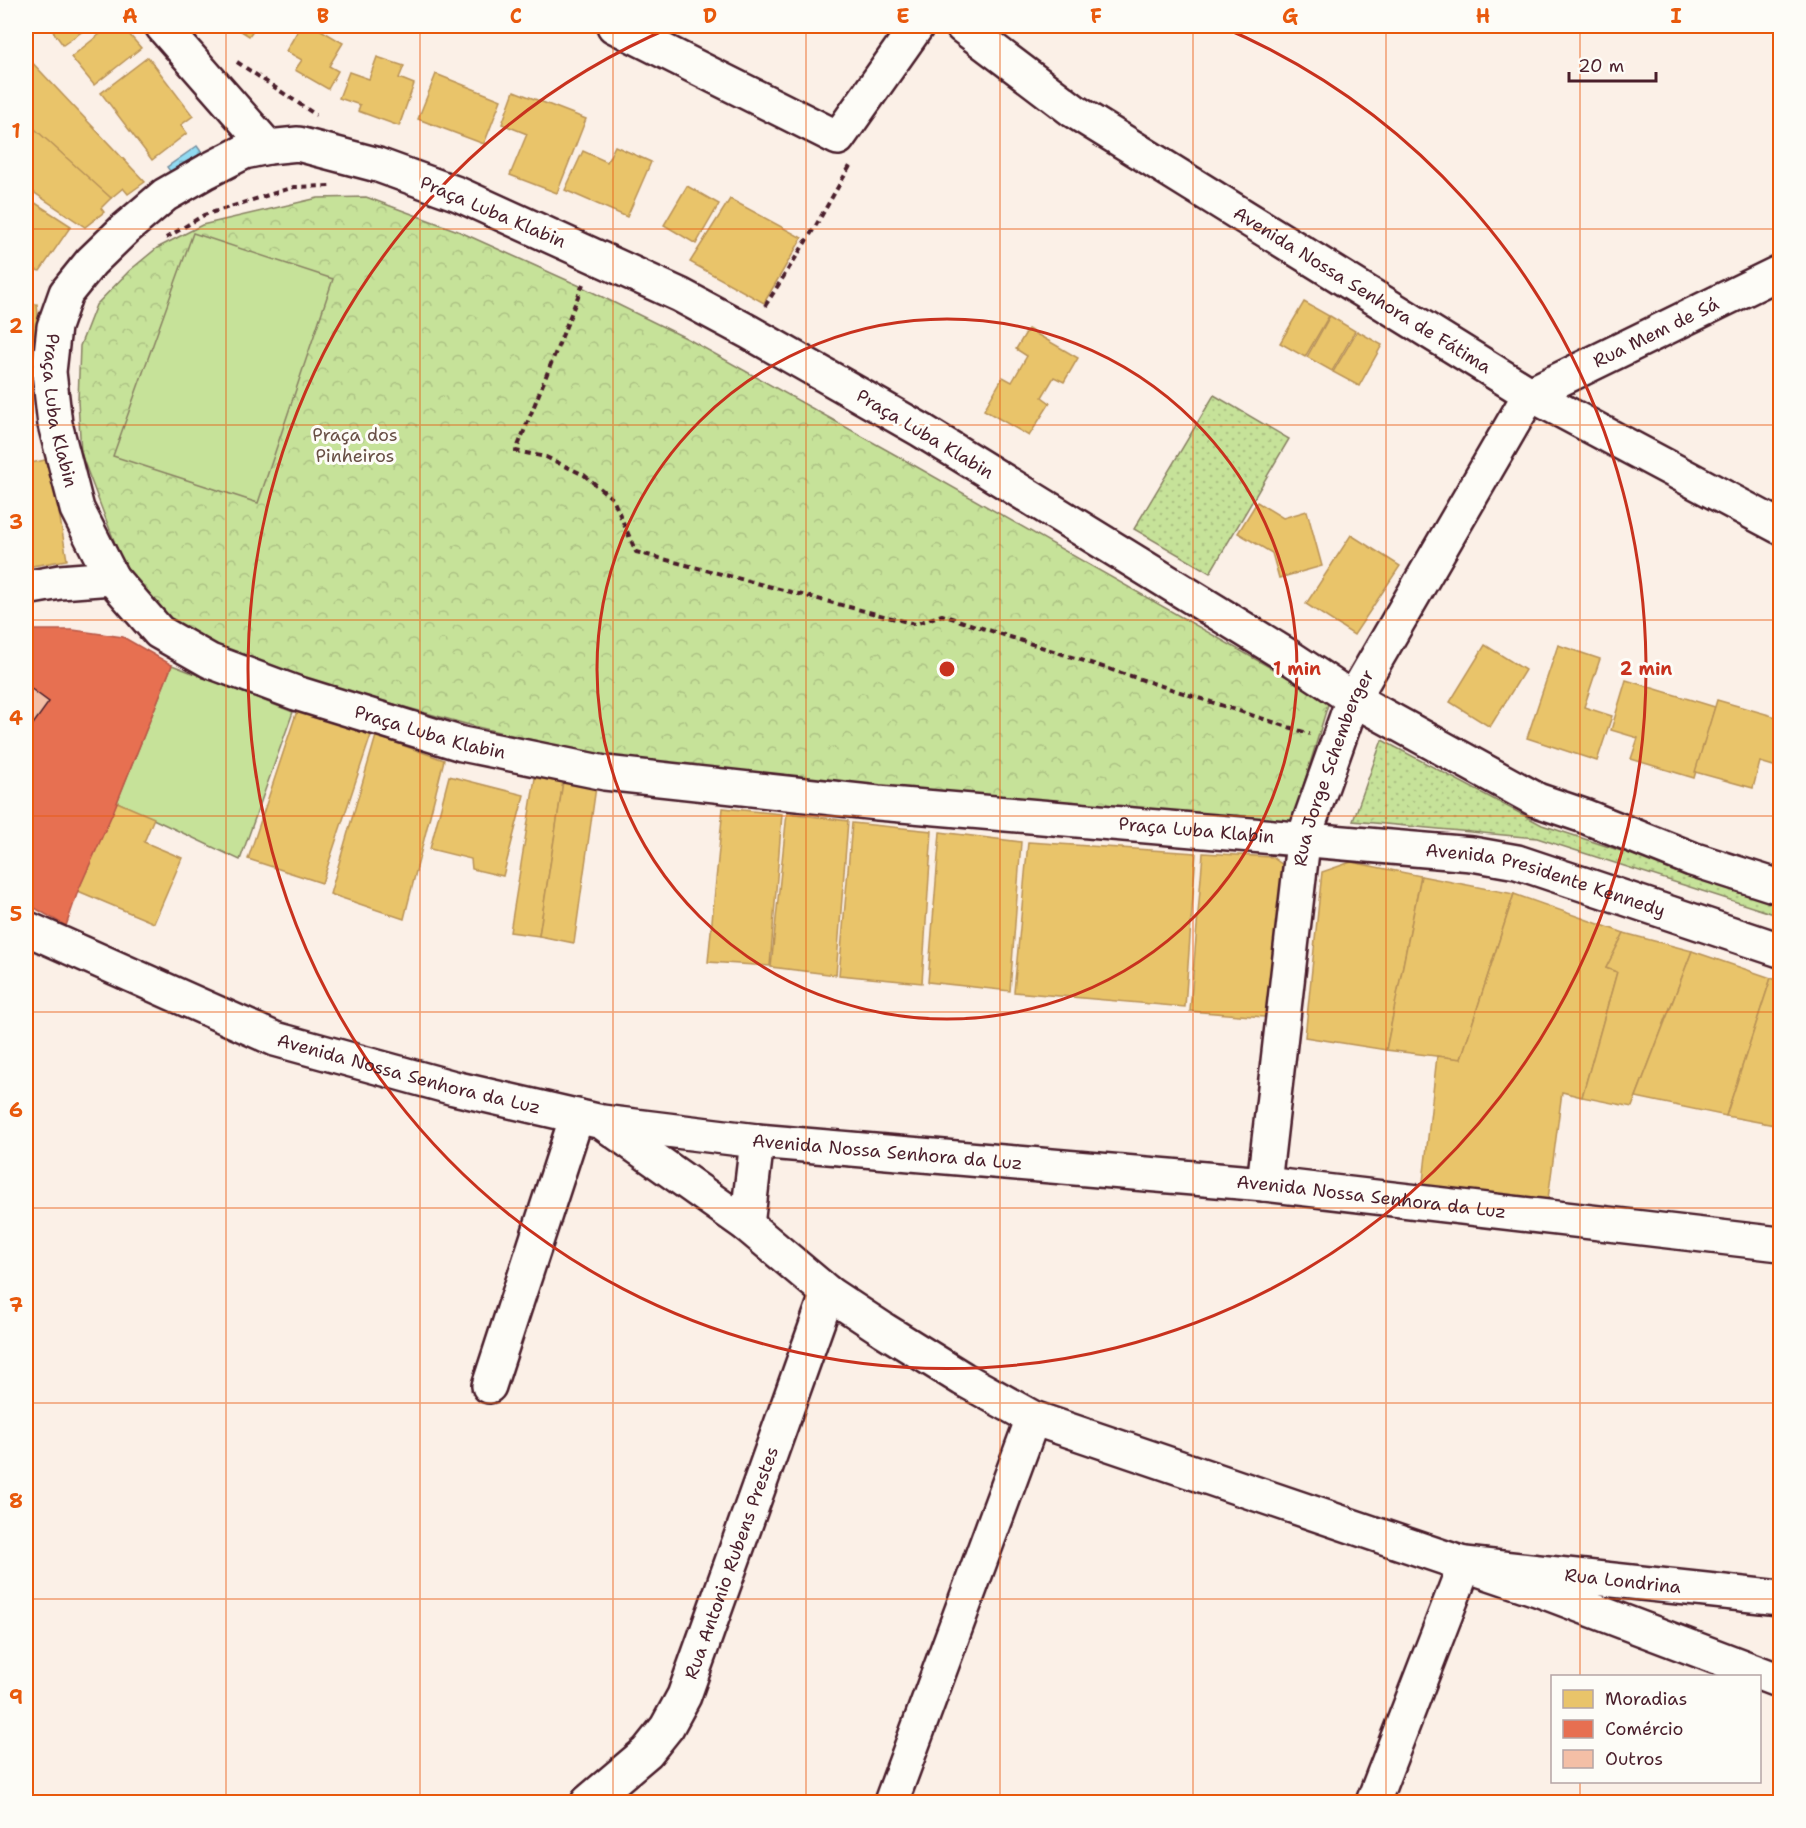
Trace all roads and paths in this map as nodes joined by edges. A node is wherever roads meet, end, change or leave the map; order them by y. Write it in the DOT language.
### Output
graph roads {
  1 [pos="162,26"];
  2 [pos="614,26"];
  3 [pos="917,26"];
  4 [pos="962,26"];
  5 [pos="838,138"];
  6 [pos="268,147"];
  7 [pos="337,186"];
  8 [pos="164,240"];
  9 [pos="594,256"];
  10 [pos="1775,278"];
  11 [pos="749,332"];
  12 [pos="1530,394"];
  13 [pos="1780,527"];
  14 [pos="112,578"];
  15 [pos="26,588"];
  16 [pos="1353,699"];
  17 [pos="1336,743"];
  18 [pos="1304,839"];
  19 [pos="1780,887"];
  20 [pos="26,928"];
  21 [pos="1780,950"];
  22 [pos="589,1119"];
  23 [pos="757,1141"];
  24 [pos="1263,1184"];
  25 [pos="747,1225"];
  26 [pos="1780,1244"];
  27 [pos="828,1293"];
  28 [pos="489,1386"];
  29 [pos="1034,1418"];
  30 [pos="1465,1564"];
  31 [pos="1780,1598"];
  32 [pos="1780,1681"];
  33 [pos="1374,1802"];
  34 [pos="588,1803"];
  35 [pos="891,1803"];
  1 -- 6 [label="street"];
  2 -- 5 [label="street"];
  3 -- 5 [label="street"];
  4 -- 12 [label="street, Avenida Nossa Senhora de Fátima"];
  5 -- 11 [label="path"];
  6 -- 9 [label="street, Praça Luba Klabin"];
  6 -- 14 [label="street, Praça Luba Klabin"];
  7 -- 8 [label="path"];
  9 -- 11 [label="street, Praça Luba Klabin"];
  9 -- 17 [label="path"];
  10 -- 12 [label="street, Rua Mem de Sá"];
  11 -- 16 [label="street, Praça Luba Klabin"];
  12 -- 13 [label="street, Avenida Nossa Senhora de Fátima"];
  12 -- 16 [label="street, Rua Jorge Schemberger"];
  14 -- 15 [label="street"];
  14 -- 18 [label="street, Praça Luba Klabin"];
  16 -- 17 [label="street, Rua Jorge Schemberger"];
  16 -- 19 [label="street"];
  17 -- 18 [label="street, Rua Jorge Schemberger"];
  18 -- 21 [label="street, Avenida Presidente Kennedy"];
  18 -- 24 [label="street, Rua Jorge Schemberger"];
  20 -- 22 [label="street, Avenida Nossa Senhora da Luz"];
  22 -- 23 [label="street, Avenida Nossa Senhora da Luz"];
  22 -- 25 [label="street"];
  22 -- 28 [label="street"];
  23 -- 24 [label="street, Avenida Nossa Senhora da Luz"];
  23 -- 25 [label="street"];
  24 -- 26 [label="street, Avenida Nossa Senhora da Luz"];
  25 -- 27 [label="street"];
  27 -- 29 [label="street"];
  27 -- 34 [label="street, Rua Antonio Rubens Prestes"];
  29 -- 30 [label="street"];
  29 -- 35 [label="street"];
  30 -- 31 [label="street, Rua Londrina"];
  30 -- 32 [label="street"];
  30 -- 33 [label="street"];
}
